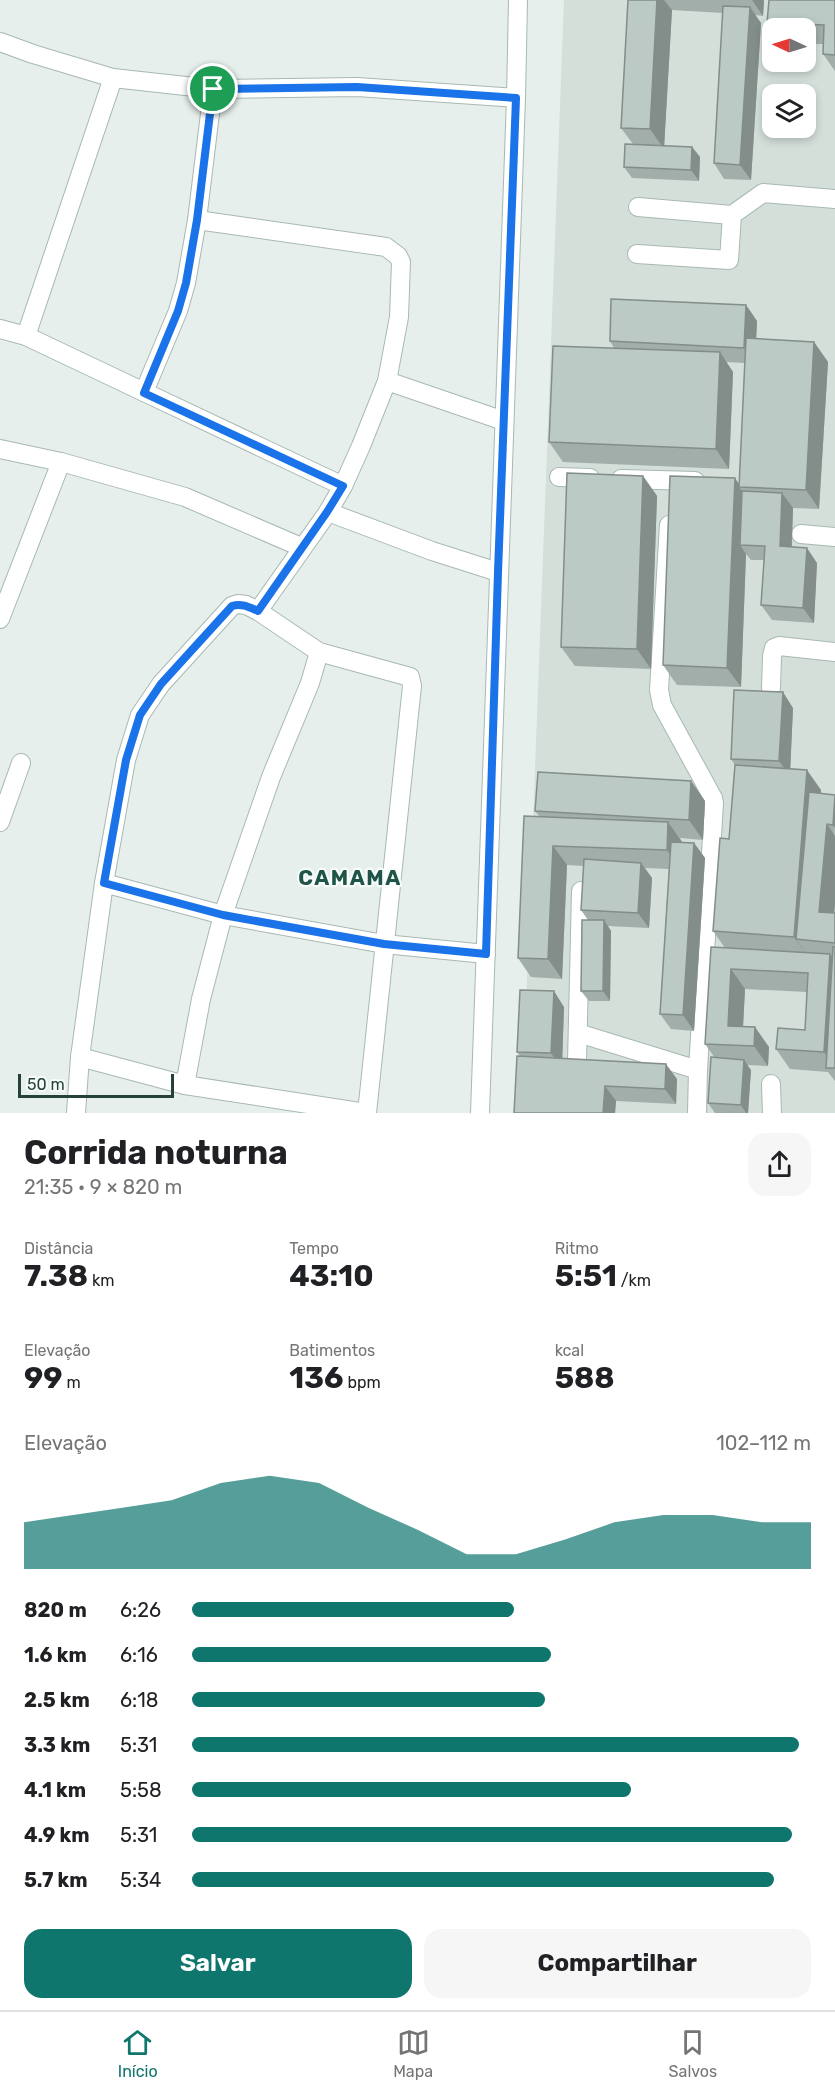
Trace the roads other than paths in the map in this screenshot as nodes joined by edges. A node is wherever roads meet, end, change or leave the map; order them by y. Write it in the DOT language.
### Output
graph roads {
  1 [pos="518,0"];
  2 [pos="0,42"];
  3 [pos="113,78"];
  4 [pos="213,89"];
  5 [pos="516,98"];
  6 [pos="835,199"];
  7 [pos="638,207"];
  8 [pos="732,215"];
  9 [pos="197,220"];
  10 [pos="637,254"];
  11 [pos="0,329"];
  12 [pos="26,336"];
  13 [pos="387,381"];
  14 [pos="144,393"];
  15 [pos="504,421"];
  16 [pos="0,449"];
  17 [pos="61,462"];
  18 [pos="559,477"];
  19 [pos="708,482"];
  20 [pos="343,486"];
  21 [pos="671,492"];
  22 [pos="327,512"];
  23 [pos="801,534"];
  24 [pos="835,537"];
  25 [pos="302,547"];
  26 [pos="498,572"];
  27 [pos="258,611"];
  28 [pos="0,619"];
  29 [pos="319,652"];
  30 [pos="835,652"];
  31 [pos="771,688"];
  32 [pos="21,763"];
  33 [pos="0,822"];
  34 [pos="104,883"];
  35 [pos="580,891"];
  36 [pos="223,915"];
  37 [pos="384,944"];
  38 [pos="486,954"];
  39 [pos="578,1032"];
  40 [pos="80,1057"];
  41 [pos="577,1062"];
  42 [pos="698,1070"];
  43 [pos="771,1084"];
  44 [pos="185,1086"];
  45 [pos="76,1113"];
  46 [pos="367,1113"];
  47 [pos="480,1113"];
  48 [pos="697,1113"];
  49 [pos="772,1113"];
  1 -- 5 [label="street"];
  2 -- 3 [label="street"];
  3 -- 4 [label="street"];
  3 -- 12 [label="street"];
  4 -- 5 [label="street"];
  4 -- 9 [label="street"];
  5 -- 15 [label="street"];
  6 -- 8 [label="street"];
  7 -- 8 [label="street"];
  8 -- 10 [label="street"];
  9 -- 13 [label="street"];
  9 -- 14 [label="street"];
  11 -- 12 [label="street"];
  12 -- 14 [label="street"];
  13 -- 15 [label="street"];
  13 -- 20 [label="street"];
  14 -- 20 [label="street"];
  15 -- 26 [label="street"];
  16 -- 17 [label="street"];
  17 -- 25 [label="street"];
  17 -- 28 [label="street"];
  18 -- 21 [label="street"];
  19 -- 21 [label="street"];
  20 -- 22 [label="street"];
  21 -- 42 [label="street"];
  22 -- 25 [label="street"];
  22 -- 26 [label="street"];
  23 -- 24 [label="street"];
  25 -- 27 [label="street"];
  26 -- 38 [label="street"];
  27 -- 29 [label="street"];
  27 -- 34 [label="street"];
  29 -- 36 [label="street"];
  29 -- 37 [label="street"];
  30 -- 31 [label="street"];
  32 -- 33 [label="street"];
  34 -- 36 [label="street"];
  34 -- 40 [label="street"];
  35 -- 39 [label="street"];
  36 -- 37 [label="street"];
  36 -- 44 [label="street"];
  37 -- 38 [label="street"];
  37 -- 46 [label="street"];
  38 -- 47 [label="street"];
  39 -- 41 [label="street"];
  39 -- 42 [label="street"];
  40 -- 44 [label="street"];
  40 -- 45 [label="street"];
  42 -- 48 [label="street"];
  43 -- 49 [label="street"];
  44 -- 46 [label="street"];
}
